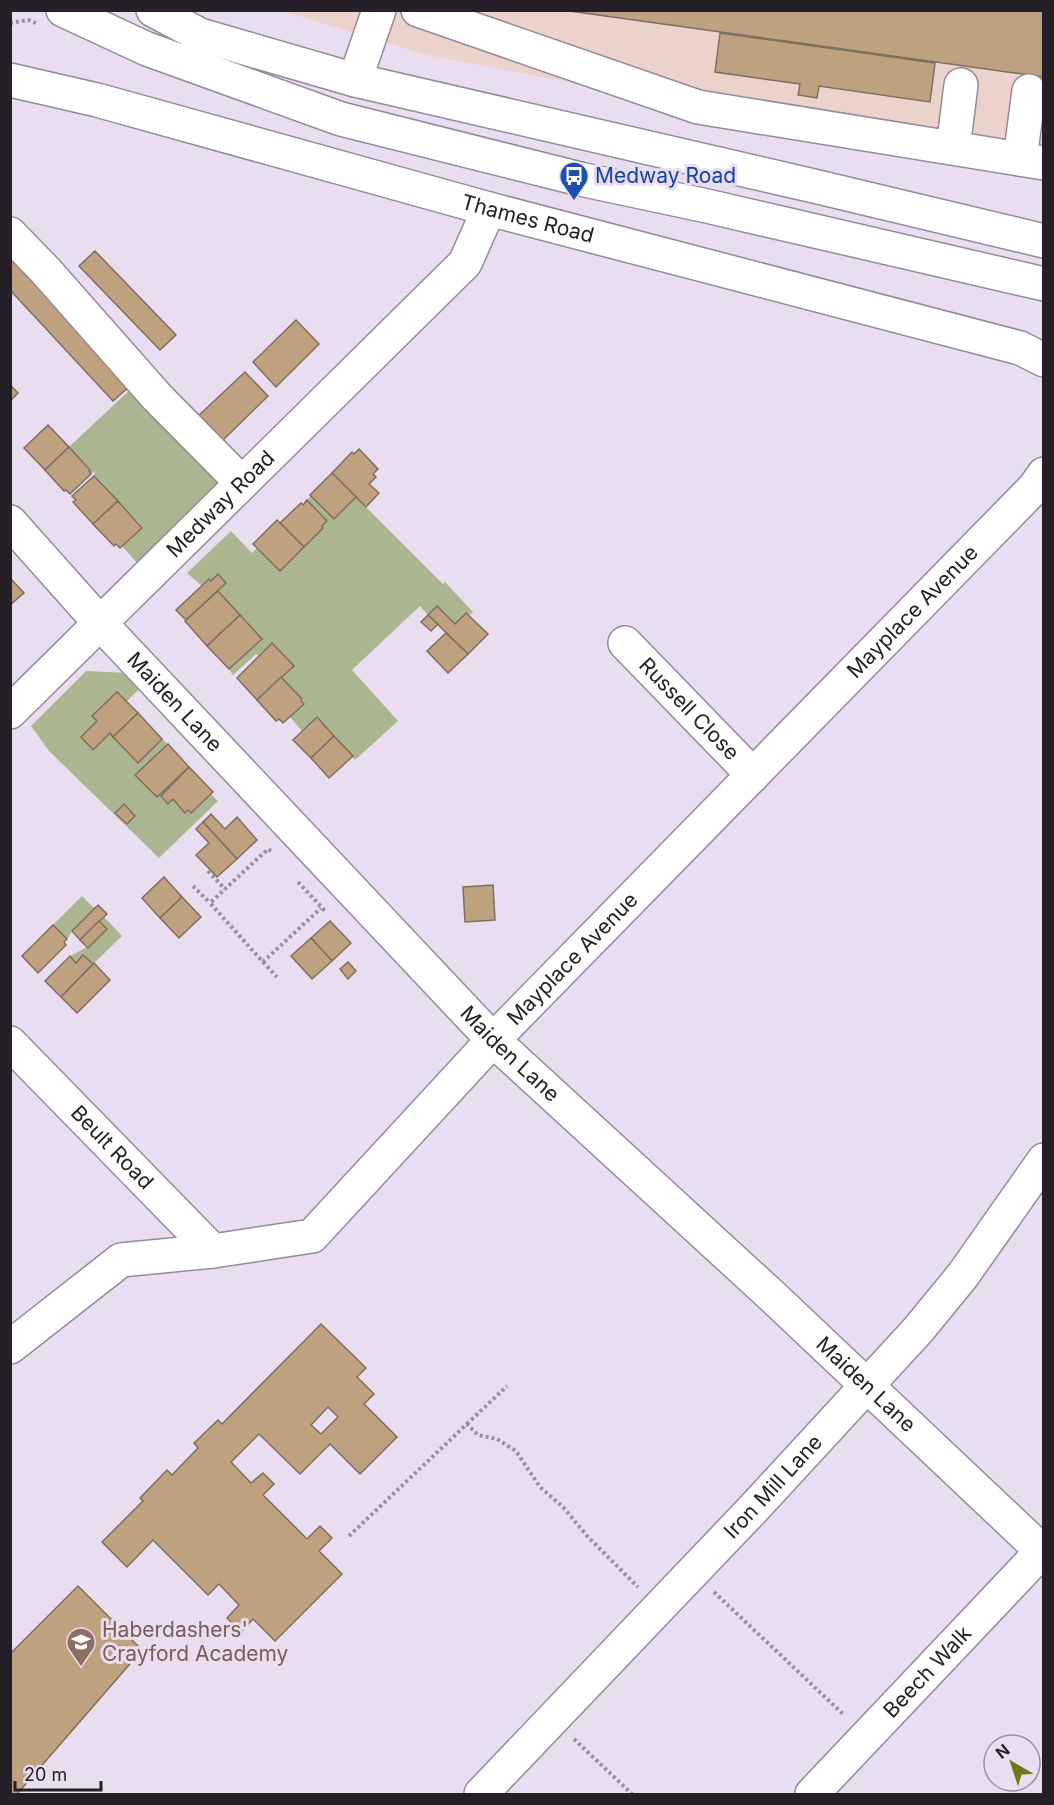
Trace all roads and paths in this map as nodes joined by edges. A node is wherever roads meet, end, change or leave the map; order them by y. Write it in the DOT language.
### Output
graph roads {
  1 [pos="63,10"];
  2 [pos="153,10"];
  3 [pos="378,10"];
  4 [pos="418,10"];
  5 [pos="10,80"];
  6 [pos="355,80"];
  7 [pos="961,85"];
  8 [pos="1029,91"];
  9 [pos="954,148"];
  10 [pos="1032,161"];
  11 [pos="489,208"];
  12 [pos="10,234"];
  13 [pos="1044,241"];
  14 [pos="1044,284"];
  15 [pos="1044,360"];
  16 [pos="1044,474"];
  17 [pos="242,483"];
  18 [pos="10,522"];
  19 [pos="100,623"];
  20 [pos="625,643"];
  21 [pos="10,712"];
  22 [pos="753,775"];
  23 [pos="275,856"];
  24 [pos="208,871"];
  25 [pos="295,878"];
  26 [pos="194,886"];
  27 [pos="225,889"];
  28 [pos="210,903"];
  29 [pos="263,962"];
  30 [pos="277,977"];
  31 [pos="493,1040"];
  32 [pos="10,1043"];
  33 [pos="1044,1160"];
  34 [pos="213,1251"];
  35 [pos="10,1347"];
  36 [pos="866,1385"];
  37 [pos="507,1386"];
  38 [pos="467,1424"];
  39 [pos="349,1536"];
  40 [pos="1043,1551"];
  41 [pos="693,1572"];
  42 [pos="659,1608"];
  43 [pos="554,1719"];
  44 [pos="866,1736"];
  45 [pos="481,1794"];
  46 [pos="632,1794"];
  47 [pos="812,1794"];
  1 -- 14 [label="street"];
  2 -- 6 [label="street"];
  3 -- 6 [label="street"];
  4 -- 9 [label="street"];
  5 -- 11 [label="street, Thames Road"];
  6 -- 13 [label="street"];
  7 -- 9 [label="street"];
  8 -- 10 [label="street"];
  9 -- 10 [label="street"];
  11 -- 15 [label="street, Thames Road"];
  11 -- 17 [label="street, Medway Road"];
  12 -- 17 [label="street"];
  16 -- 22 [label="street, Mayplace Avenue"];
  17 -- 19 [label="street, Medway Road"];
  18 -- 19 [label="street, Maiden Lane"];
  19 -- 21 [label="street, Medway Road"];
  19 -- 31 [label="street, Maiden Lane"];
  20 -- 22 [label="street, Russell Close"];
  22 -- 31 [label="street, Mayplace Avenue"];
  23 -- 27 [label="path"];
  24 -- 27 [label="path"];
  25 -- 29 [label="path"];
  26 -- 28 [label="path"];
  27 -- 28 [label="path"];
  28 -- 29 [label="path"];
  29 -- 30 [label="path"];
  31 -- 34 [label="street, Mayplace Avenue"];
  31 -- 36 [label="street, Maiden Lane"];
  32 -- 34 [label="street, Beult Road"];
  33 -- 36 [label="street, Iron Mill Lane"];
  34 -- 35 [label="street, Mayplace Avenue"];
  36 -- 40 [label="street, Maiden Lane"];
  36 -- 41 [label="street, Iron Mill Lane"];
  37 -- 38 [label="path"];
  38 -- 39 [label="path"];
  38 -- 42 [label="path"];
  40 -- 44 [label="street, Beech Walk"];
  41 -- 42 [label="street, Iron Mill Lane"];
  41 -- 44 [label="path"];
  42 -- 43 [label="street, Iron Mill Lane"];
  43 -- 45 [label="street, Iron Mill Lane"];
  43 -- 46 [label="path"];
  44 -- 47 [label="street, Beech Walk"];
}
